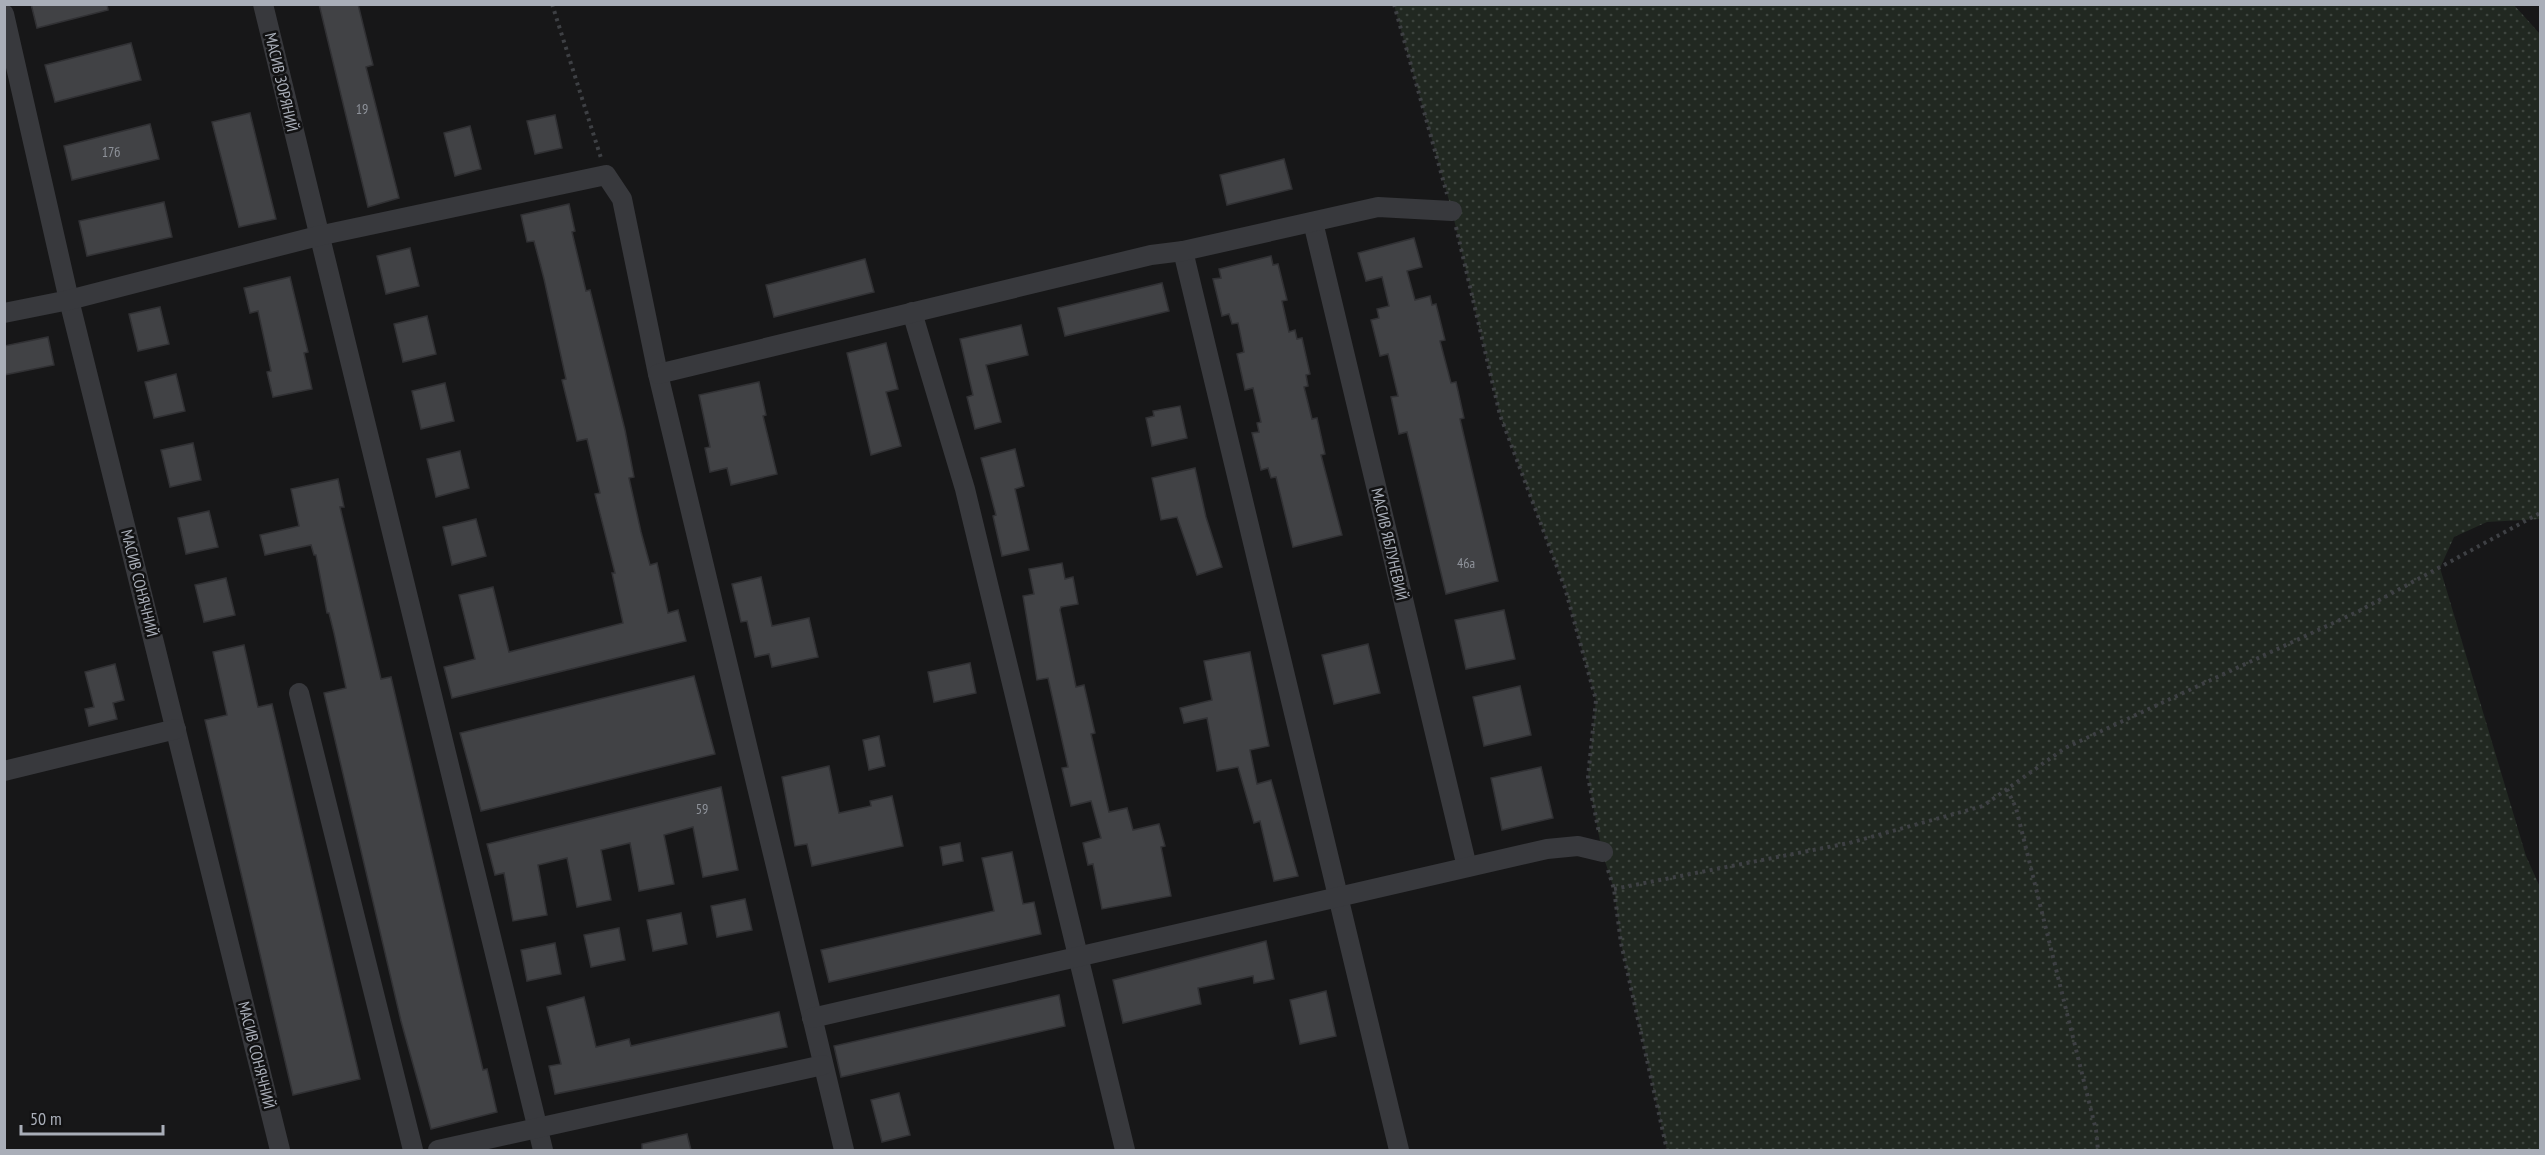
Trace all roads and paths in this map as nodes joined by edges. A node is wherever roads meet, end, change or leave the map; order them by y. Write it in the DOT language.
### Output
graph roads {
  1 [pos="263,4"];
  2 [pos="552,4"];
  3 [pos="1394,4"];
  4 [pos="4,14"];
  5 [pos="606,175"];
  6 [pos="1452,211"];
  7 [pos="1312,222"];
  8 [pos="318,236"];
  9 [pos="1183,252"];
  10 [pos="69,300"];
  11 [pos="912,312"];
  12 [pos="4,314"];
  13 [pos="658,374"];
  14 [pos="2541,513"];
  15 [pos="299,693"];
  16 [pos="176,729"];
  17 [pos="4,771"];
  18 [pos="2007,789"];
  19 [pos="1602,852"];
  20 [pos="1467,867"];
  21 [pos="1614,889"];
  22 [pos="1336,897"];
  23 [pos="1077,955"];
  24 [pos="812,1018"];
  25 [pos="823,1065"];
  26 [pos="537,1129"];
  27 [pos="280,1150"];
  28 [pos="412,1150"];
  29 [pos="438,1150"];
  30 [pos="543,1150"];
  31 [pos="844,1150"];
  32 [pos="1125,1150"];
  33 [pos="1399,1150"];
  34 [pos="1667,1150"];
  35 [pos="2098,1150"];
  1 -- 8 [label="street, МАСИВ ЗОРЯНИЙ"];
  2 -- 5 [label="path"];
  3 -- 6 [label="path"];
  4 -- 10 [label="street, МАСИВ СОНЯЧНИЙ"];
  5 -- 8 [label="street"];
  5 -- 13 [label="street"];
  6 -- 7 [label="street"];
  6 -- 19 [label="path"];
  7 -- 9 [label="street"];
  7 -- 20 [label="street, МАСИВ ЯБЛУНЕВИЙ"];
  8 -- 10 [label="street"];
  8 -- 26 [label="street, МАСИВ ЗОРЯНИЙ"];
  9 -- 11 [label="street"];
  9 -- 22 [label="street"];
  10 -- 12 [label="street"];
  10 -- 16 [label="street, МАСИВ СОНЯЧНИЙ"];
  11 -- 13 [label="street"];
  11 -- 23 [label="street"];
  13 -- 24 [label="street"];
  14 -- 18 [label="path"];
  15 -- 28 [label="street"];
  16 -- 17 [label="street"];
  16 -- 27 [label="street, МАСИВ СОНЯЧНИЙ"];
  18 -- 21 [label="path"];
  18 -- 35 [label="path"];
  19 -- 20 [label="street"];
  19 -- 21 [label="path"];
  20 -- 22 [label="street"];
  21 -- 34 [label="path"];
  22 -- 23 [label="street"];
  22 -- 33 [label="street"];
  23 -- 24 [label="street"];
  23 -- 32 [label="street"];
  24 -- 25 [label="street"];
  25 -- 26 [label="street"];
  25 -- 31 [label="street"];
  26 -- 29 [label="street"];
  26 -- 30 [label="street, МАСИВ ЗОРЯНИЙ"];
}
